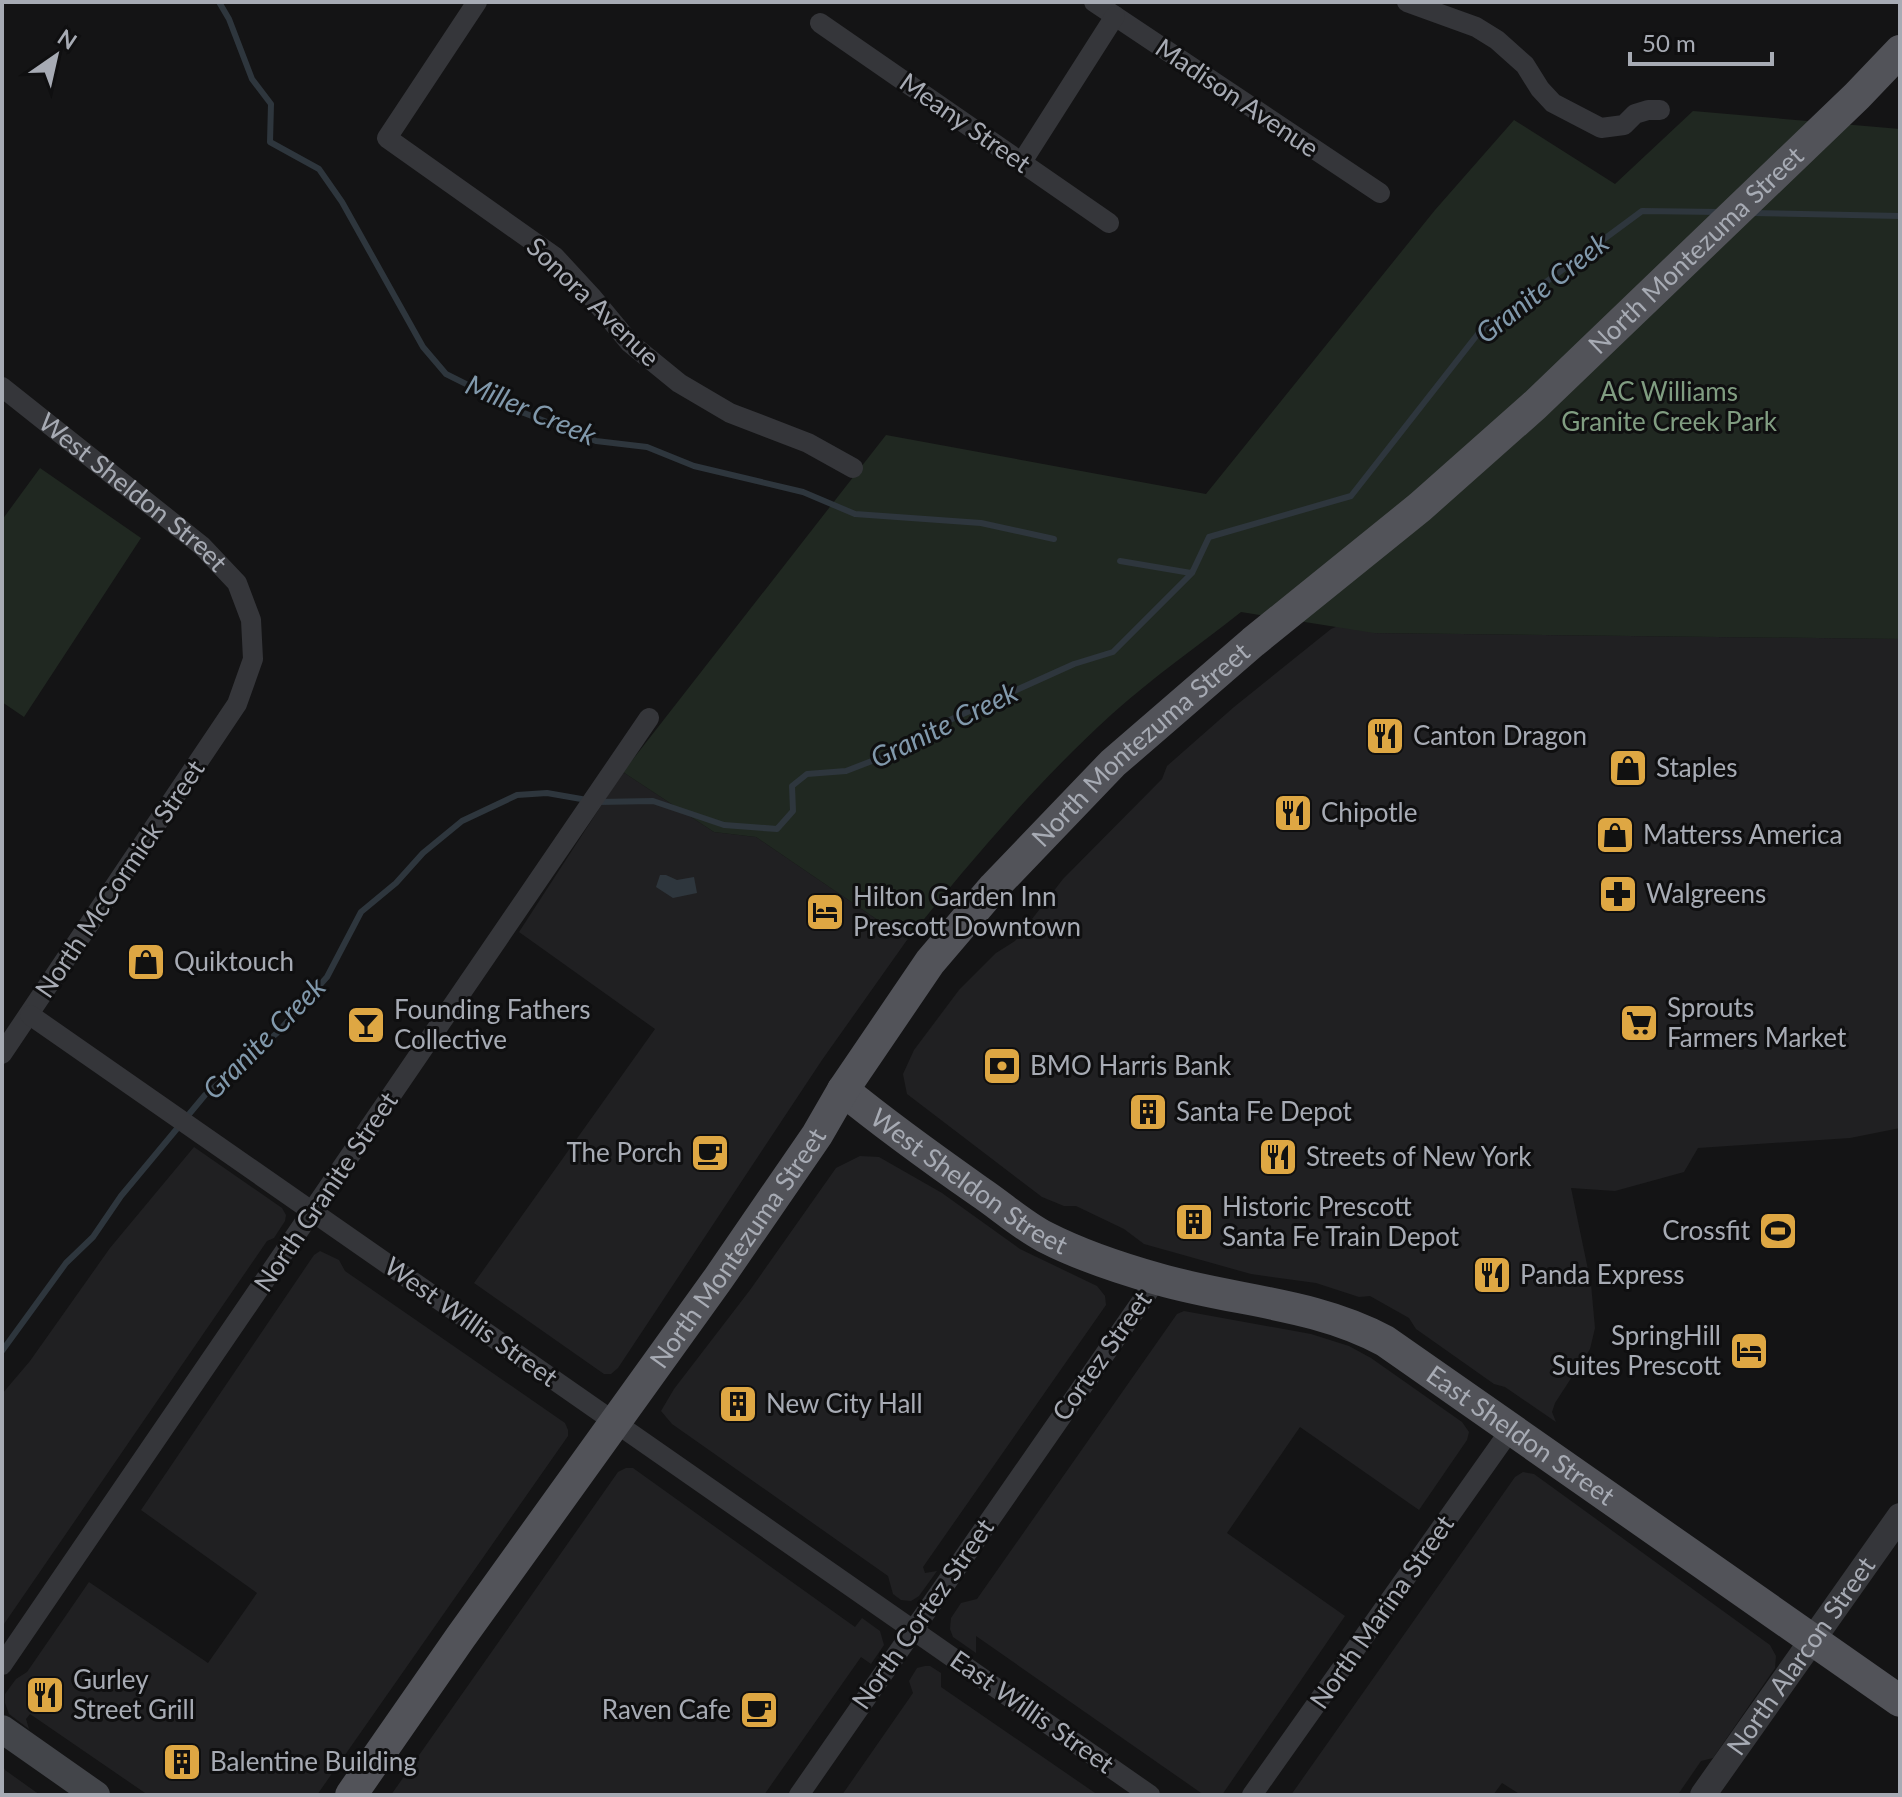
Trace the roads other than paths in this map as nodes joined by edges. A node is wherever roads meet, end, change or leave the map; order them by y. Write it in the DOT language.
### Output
graph roads {
  1 [pos="477,2"];
  2 [pos="1094,2"];
  3 [pos="1407,2"];
  4 [pos="1115,16"];
  5 [pos="820,23"];
  6 [pos="1900,51"];
  7 [pos="1660,110"];
  8 [pos="1022,162"];
  9 [pos="1380,193"];
  10 [pos="1109,223"];
  11 [pos="2,387"];
  12 [pos="853,468"];
  13 [pos="237,704"];
  14 [pos="649,718"];
  15 [pos="30,1015"];
  16 [pos="2,1054"];
  17 [pos="843,1090"];
  18 [pos="314,1210"];
  19 [pos="1100,1261"];
  20 [pos="1157,1279"];
  21 [pos="616,1423"];
  22 [pos="1511,1429"];
  23 [pos="1047,1434"];
  24 [pos="1900,1516"];
  25 [pos="913,1629"];
  26 [pos="1812,1639"];
  27 [pos="2,1665"];
  28 [pos="1900,1701"];
  29 [pos="2,1729"];
  30 [pos="96,1795"];
  31 [pos="351,1795"];
  32 [pos="799,1795"];
  33 [pos="1150,1795"];
  34 [pos="1252,1795"];
  35 [pos="1703,1795"];
  1 -- 12 [label="street, Sonora Avenue"];
  2 -- 4 [label="street, Madison Avenue"];
  3 -- 7 [label="street"];
  4 -- 8 [label="street"];
  4 -- 9 [label="street, Madison Avenue"];
  5 -- 8 [label="street, Meany Street"];
  6 -- 17 [label="main road, North Montezuma Street"];
  8 -- 10 [label="street, Meany Street"];
  11 -- 13 [label="street, West Sheldon Street"];
  13 -- 15 [label="street, North McCormick Street"];
  14 -- 18 [label="street, North Granite Street"];
  15 -- 16 [label="street, North McCormick Street"];
  15 -- 18 [label="street, West Willis Street"];
  17 -- 19 [label="main road, West Sheldon Street"];
  17 -- 21 [label="main road, North Montezuma Street"];
  18 -- 21 [label="street, West Willis Street"];
  18 -- 27 [label="street, North Granite Street"];
  19 -- 20 [label="main road, East Sheldon Street"];
  20 -- 22 [label="main road, East Sheldon Street"];
  20 -- 23 [label="street, Cortez Street"];
  21 -- 25 [label="street, West Willis Street"];
  21 -- 31 [label="main road, North Montezuma Street"];
  22 -- 26 [label="main road, East Sheldon Street"];
  22 -- 34 [label="street, North Marina Street"];
  23 -- 25 [label="street, North Cortez Street"];
  24 -- 26 [label="street, North Alarcon Street"];
  25 -- 32 [label="street, North Cortez Street"];
  25 -- 33 [label="street, East Willis Street"];
  26 -- 28 [label="main road, East Sheldon Street"];
  26 -- 35 [label="street, North Alarcon Street"];
  29 -- 30 [label="main road"];
}
